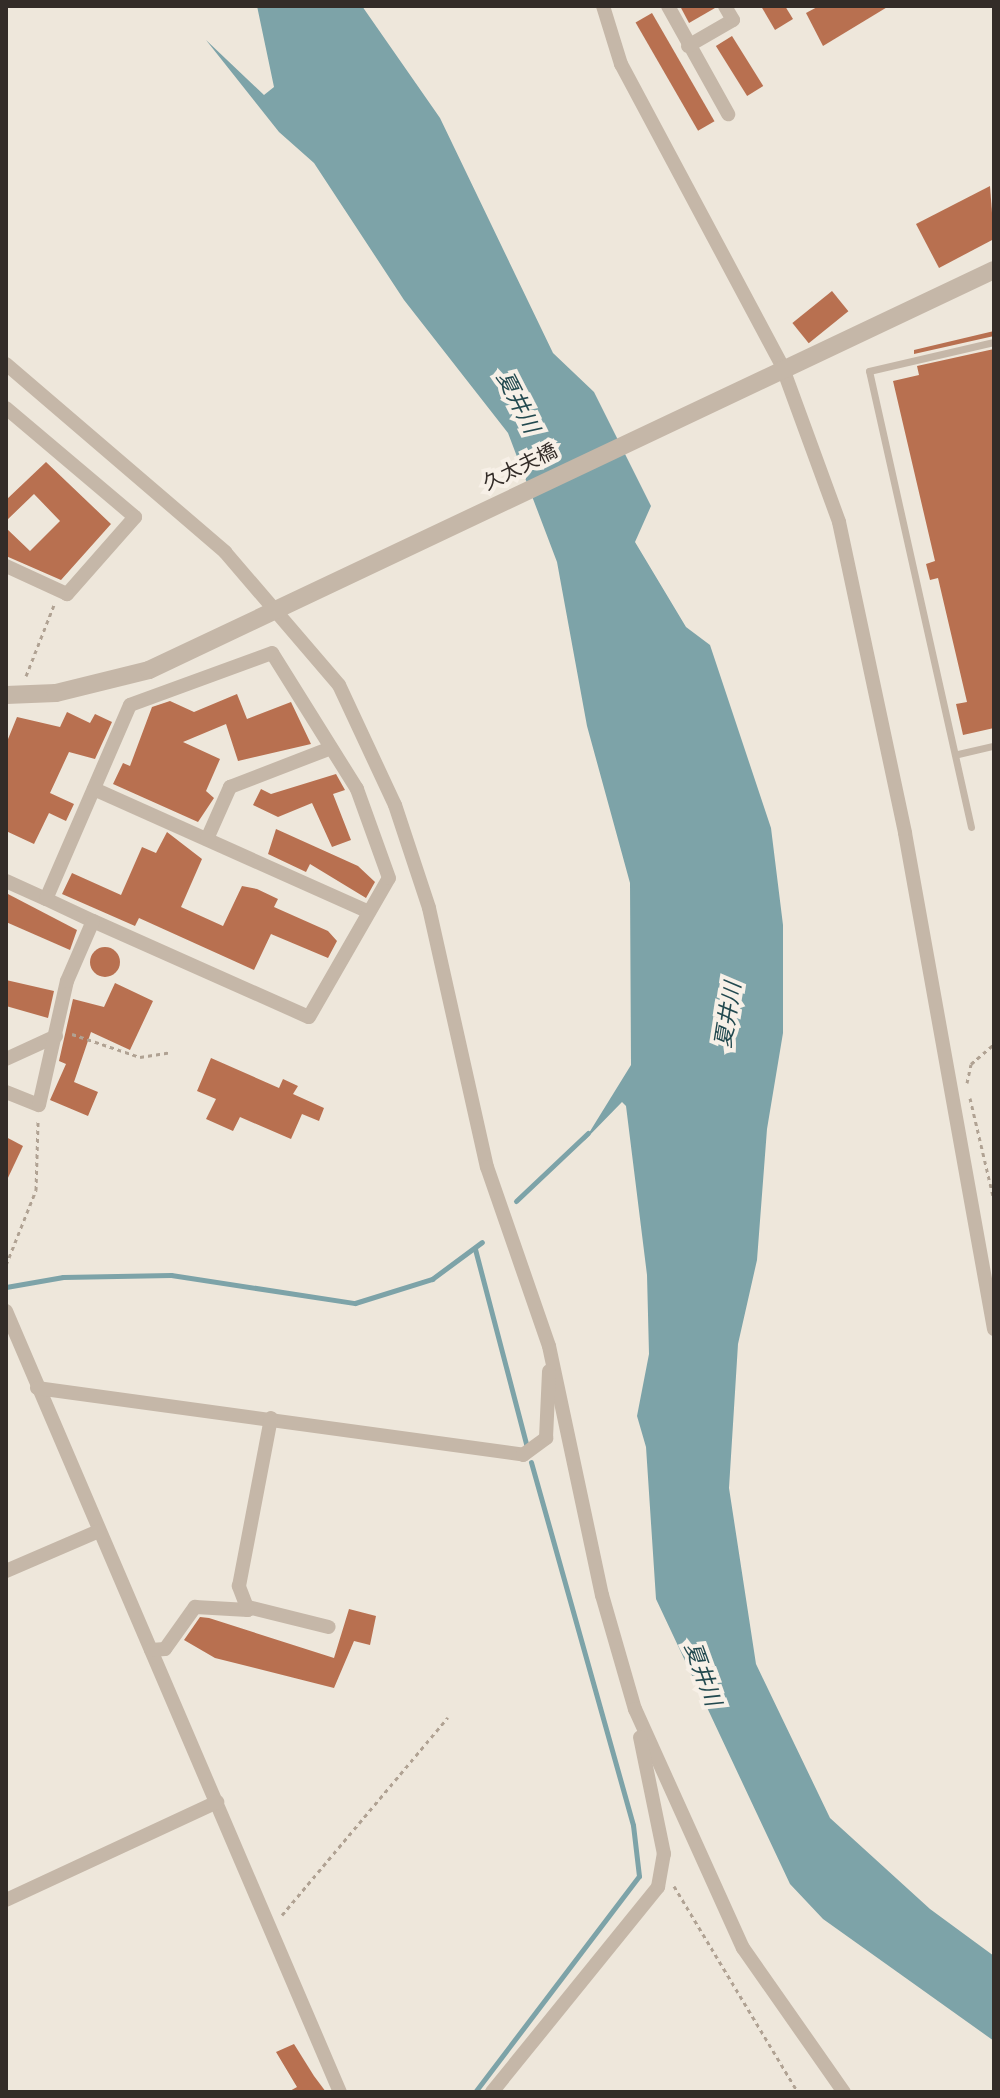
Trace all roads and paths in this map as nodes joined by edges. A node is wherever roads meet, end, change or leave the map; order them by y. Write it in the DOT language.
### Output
graph roads {
  1 [pos="603,6"];
  2 [pos="668,6"];
  3 [pos="725,6"];
  4 [pos="688,46"];
  5 [pos="728,114"];
  6 [pos="994,270"];
  7 [pos="994,342"];
  8 [pos="6,364"];
  9 [pos="778,368"];
  10 [pos="6,408"];
  11 [pos="6,566"];
  12 [pos="59,591"];
  13 [pos="282,605"];
  14 [pos="12,695"];
  15 [pos="994,746"];
  16 [pos="331,748"];
  17 [pos="958,754"];
  18 [pos="94,789"];
  19 [pos="971,827"];
  20 [pos="207,839"];
  21 [pos="6,881"];
  22 [pos="46,899"];
  23 [pos="369,912"];
  24 [pos="93,921"];
  25 [pos="56,1032"];
  26 [pos="994,1044"];
  27 [pos="171,1052"];
  28 [pos="6,1059"];
  29 [pos="6,1092"];
  30 [pos="39,1105"];
  31 [pos="994,1200"];
  32 [pos="6,1265"];
  33 [pos="993,1308"];
  34 [pos="6,1311"];
  35 [pos="994,1329"];
  36 [pos="549,1346"];
  37 [pos="37,1388"];
  38 [pos="271,1418"];
  39 [pos="99,1531"];
  40 [pos="6,1571"];
  41 [pos="248,1607"];
  42 [pos="329,1627"];
  43 [pos="151,1650"];
  44 [pos="635,1709"];
  45 [pos="448,1717"];
  46 [pos="217,1802"];
  47 [pos="665,1870"];
  48 [pos="6,1900"];
  49 [pos="272,1927"];
  50 [pos="340,2092"];
  51 [pos="492,2092"];
  52 [pos="798,2092"];
  53 [pos="844,2092"];
  1 -- 9 [label="street"];
  2 -- 4 [label="street"];
  3 -- 4 [label="street"];
  4 -- 5 [label="street"];
  6 -- 9 [label="street, 久太夫橋"];
  7 -- 17 [label="lane"];
  8 -- 13 [label="street"];
  9 -- 13 [label="street, 久太夫橋"];
  9 -- 33 [label="street"];
  10 -- 12 [label="street"];
  11 -- 12 [label="street"];
  12 -- 14 [label="path"];
  13 -- 14 [label="street, 久太夫橋"];
  13 -- 36 [label="street"];
  15 -- 17 [label="lane"];
  16 -- 18 [label="street"];
  16 -- 20 [label="street"];
  16 -- 23 [label="street"];
  17 -- 19 [label="lane"];
  18 -- 20 [label="street"];
  18 -- 22 [label="street"];
  20 -- 23 [label="street"];
  21 -- 22 [label="street"];
  22 -- 24 [label="street"];
  23 -- 24 [label="street"];
  24 -- 25 [label="street"];
  25 -- 27 [label="path"];
  25 -- 28 [label="street"];
  25 -- 30 [label="street"];
  26 -- 31 [label="path"];
  29 -- 30 [label="street"];
  30 -- 32 [label="path"];
  33 -- 35 [label="street"];
  34 -- 37 [label="street"];
  36 -- 38 [label="street"];
  36 -- 44 [label="street"];
  37 -- 38 [label="street"];
  37 -- 39 [label="street"];
  38 -- 41 [label="street"];
  39 -- 40 [label="street"];
  39 -- 43 [label="street"];
  41 -- 42 [label="street"];
  41 -- 43 [label="street"];
  43 -- 46 [label="street"];
  44 -- 47 [label="street"];
  44 -- 53 [label="street"];
  45 -- 49 [label="path"];
  46 -- 48 [label="street"];
  46 -- 49 [label="street"];
  47 -- 51 [label="street"];
  47 -- 52 [label="path"];
  49 -- 50 [label="street"];
}
